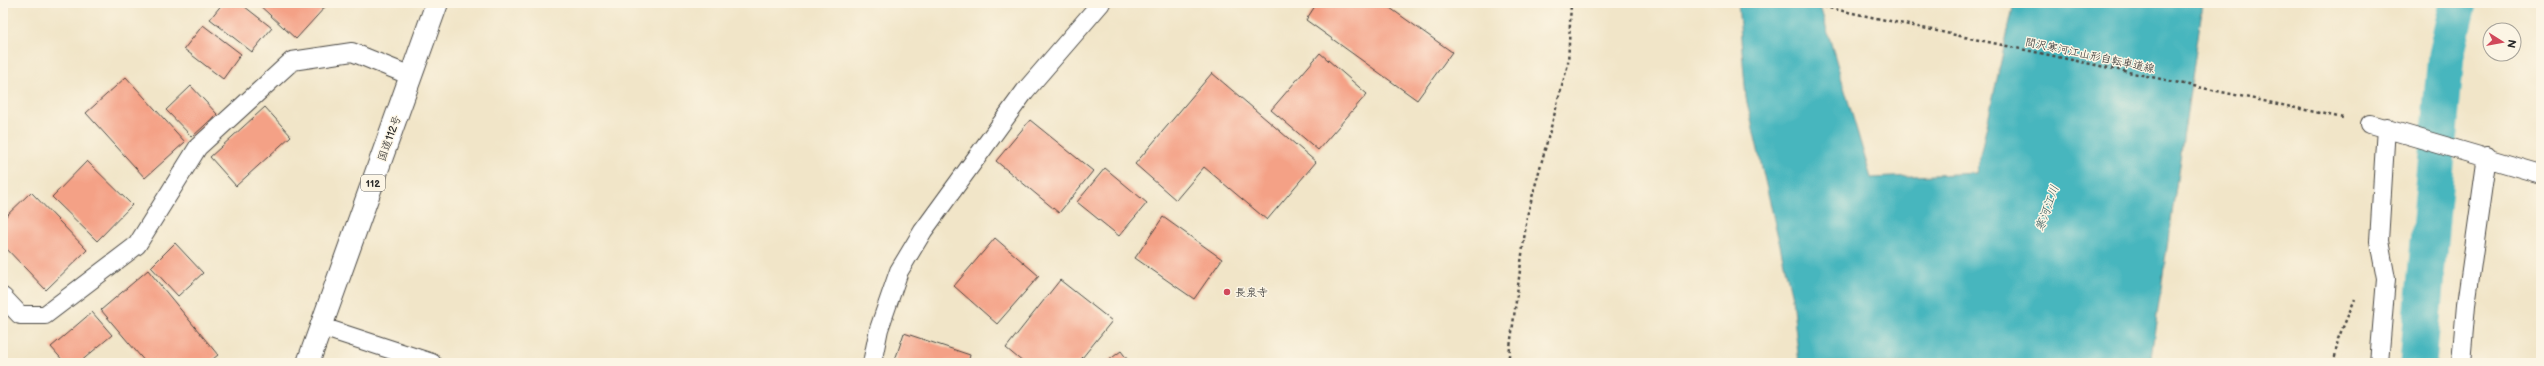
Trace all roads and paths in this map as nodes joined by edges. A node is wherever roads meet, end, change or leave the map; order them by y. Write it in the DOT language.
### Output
graph roads {
  1 [pos="437,3"];
  2 [pos="1102,3"];
  3 [pos="1571,3"];
  4 [pos="1806,3"];
  5 [pos="411,76"];
  6 [pos="2378,125"];
  7 [pos="2487,156"];
  8 [pos="2541,174"];
  9 [pos="3,297"];
  10 [pos="322,327"];
  11 [pos="308,363"];
  12 [pos="432,363"];
  13 [pos="872,363"];
  14 [pos="1508,363"];
  15 [pos="2379,363"];
  16 [pos="2461,363"];
  1 -- 5 [label="highway, 国道112号 / 112"];
  2 -- 13 [label="lane"];
  3 -- 14 [label="path"];
  4 -- 6 [label="path, 間沢寒河江山形自転車道線"];
  5 -- 9 [label="lane"];
  5 -- 10 [label="highway, 国道112号 / 112"];
  6 -- 7 [label="lane"];
  6 -- 15 [label="lane"];
  7 -- 8 [label="lane"];
  7 -- 16 [label="lane"];
  10 -- 11 [label="highway, 国道112号 / 112"];
  10 -- 12 [label="lane"];
}
